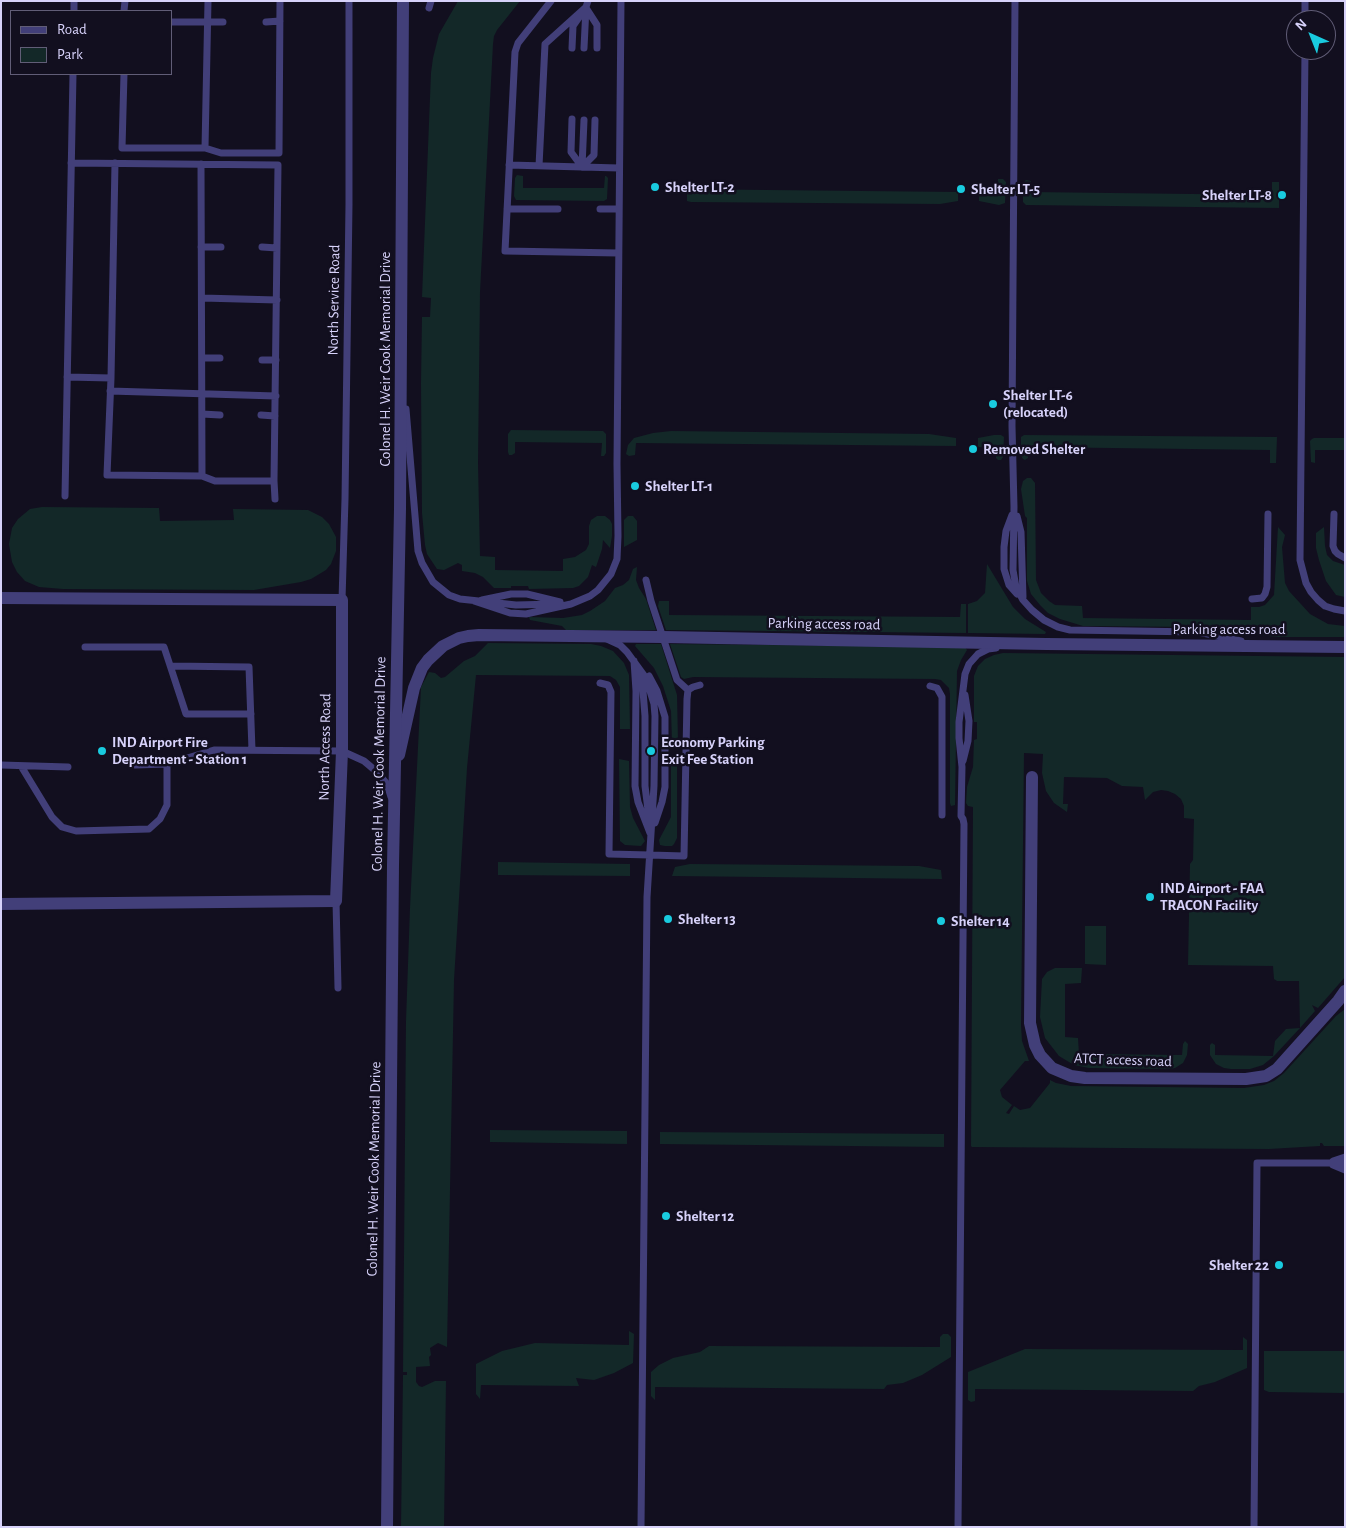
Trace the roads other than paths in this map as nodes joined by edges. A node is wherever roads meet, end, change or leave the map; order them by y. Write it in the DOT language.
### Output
graph roads {
  1 [pos="208,1"];
  2 [pos="280,1"];
  3 [pos="349,1"];
  4 [pos="403,1"];
  5 [pos="551,1"];
  6 [pos="621,1"];
  7 [pos="1015,1"];
  8 [pos="587,4"];
  9 [pos="280,21"];
  10 [pos="172,22"];
  11 [pos="208,22"];
  12 [pos="223,22"];
  13 [pos="266,22"];
  14 [pos="572,48"];
  15 [pos="584,48"];
  16 [pos="596,48"];
  17 [pos="1304,60"];
  18 [pos="73,75"];
  19 [pos="124,75"];
  20 [pos="572,119"];
  21 [pos="584,120"];
  22 [pos="595,120"];
  23 [pos="205,148"];
  24 [pos="71,163"];
  25 [pos="114,163"];
  26 [pos="201,164"];
  27 [pos="510,165"];
  28 [pos="539,166"];
  29 [pos="582,167"];
  30 [pos="619,168"];
  31 [pos="507,209"];
  32 [pos="558,209"];
  33 [pos="600,209"];
  34 [pos="619,209"];
  35 [pos="201,247"];
  36 [pos="221,247"];
  37 [pos="262,247"];
  38 [pos="277,248"];
  39 [pos="618,253"];
  40 [pos="202,298"];
  41 [pos="277,300"];
  42 [pos="401,342"];
  43 [pos="202,358"];
  44 [pos="220,358"];
  45 [pos="262,360"];
  46 [pos="276,360"];
  47 [pos="67,377"];
  48 [pos="110,378"];
  49 [pos="110,391"];
  50 [pos="202,393"];
  51 [pos="276,396"];
  52 [pos="202,414"];
  53 [pos="220,415"];
  54 [pos="261,415"];
  55 [pos="275,416"];
  56 [pos="202,476"];
  57 [pos="274,481"];
  58 [pos="66,496"];
  59 [pos="275,499"];
  60 [pos="1014,507"];
  61 [pos="1268,514"];
  62 [pos="1334,514"];
  63 [pos="1345,558"];
  64 [pos="646,580"];
  65 [pos="1,598"];
  66 [pos="1252,599"];
  67 [pos="342,600"];
  68 [pos="1023,600"];
  69 [pos="474,601"];
  70 [pos="571,604"];
  71 [pos="1345,611"];
  72 [pos="603,637"];
  73 [pos="663,637"];
  74 [pos="1046,644"];
  75 [pos="1263,646"];
  76 [pos="86,647"];
  77 [pos="1345,647"];
  78 [pos="634,661"];
  79 [pos="171,666"];
  80 [pos="600,683"];
  81 [pos="700,685"];
  82 [pos="930,686"];
  83 [pos="688,690"];
  84 [pos="251,714"];
  85 [pos="252,750"];
  86 [pos="342,751"];
  87 [pos="167,764"];
  88 [pos="1,765"];
  89 [pos="135,765"];
  90 [pos="21,766"];
  91 [pos="68,767"];
  92 [pos="395,772"];
  93 [pos="1032,777"];
  94 [pos="394,805"];
  95 [pos="942,815"];
  96 [pos="651,836"];
  97 [pos="650,856"];
  98 [pos="336,901"];
  99 [pos="1,904"];
  100 [pos="338,988"];
  101 [pos="1342,996"];
  102 [pos="1345,1157"];
  103 [pos="1328,1163"];
  104 [pos="1345,1164"];
  105 [pos="1345,1170"];
  106 [pos="387,1527"];
  107 [pos="641,1527"];
  108 [pos="958,1527"];
  109 [pos="1254,1527"];
  1 -- 11 [label="lane"];
  2 -- 9 [label="lane"];
  3 -- 67 [label="lane, North Service Road"];
  4 -- 42 [label="street, Colonel H. Weir Cook Memorial Drive"];
  5 -- 27 [label="lane"];
  6 -- 30 [label="lane"];
  7 -- 60 [label="lane"];
  8 -- 14 [label="lane"];
  8 -- 15 [label="lane"];
  8 -- 16 [label="lane"];
  8 -- 28 [label="lane"];
  9 -- 13 [label="lane"];
  9 -- 23 [label="lane"];
  10 -- 11 [label="lane"];
  11 -- 12 [label="lane"];
  11 -- 23 [label="lane"];
  17 -- 71 [label="lane"];
  18 -- 24 [label="lane"];
  19 -- 23 [label="lane"];
  20 -- 29 [label="lane"];
  21 -- 29 [label="lane"];
  22 -- 29 [label="lane"];
  24 -- 25 [label="lane"];
  24 -- 47 [label="lane"];
  25 -- 26 [label="lane"];
  25 -- 48 [label="lane"];
  26 -- 35 [label="lane"];
  26 -- 38 [label="lane"];
  27 -- 28 [label="lane"];
  27 -- 31 [label="lane"];
  28 -- 29 [label="lane"];
  29 -- 30 [label="lane"];
  30 -- 34 [label="lane"];
  31 -- 32 [label="lane"];
  31 -- 39 [label="lane"];
  33 -- 34 [label="lane"];
  34 -- 39 [label="lane"];
  35 -- 36 [label="lane"];
  35 -- 40 [label="lane"];
  37 -- 38 [label="lane"];
  38 -- 41 [label="lane"];
  39 -- 70 [label="lane"];
  40 -- 41 [label="lane"];
  40 -- 43 [label="lane"];
  41 -- 46 [label="lane"];
  42 -- 69 [label="lane"];
  42 -- 92 [label="street, Colonel H. Weir Cook Memorial Drive"];
  43 -- 44 [label="lane"];
  43 -- 50 [label="lane"];
  45 -- 46 [label="lane"];
  46 -- 51 [label="lane"];
  47 -- 48 [label="lane"];
  47 -- 58 [label="lane"];
  48 -- 49 [label="lane"];
  49 -- 50 [label="lane"];
  49 -- 56 [label="lane"];
  50 -- 51 [label="lane"];
  50 -- 52 [label="lane"];
  51 -- 55 [label="lane"];
  52 -- 53 [label="lane"];
  52 -- 56 [label="lane"];
  54 -- 55 [label="lane"];
  55 -- 57 [label="lane"];
  56 -- 57 [label="lane"];
  57 -- 59 [label="lane"];
  60 -- 68 [label="lane"];
  60 -- 68 [label="lane"];
  61 -- 66 [label="lane"];
  62 -- 63 [label="lane"];
  64 -- 73 [label="lane"];
  65 -- 67 [label="street"];
  67 -- 86 [label="street, North Access Road"];
  68 -- 75 [label="lane"];
  69 -- 70 [label="lane"];
  69 -- 70 [label="lane"];
  72 -- 73 [label="street, Parking access road"];
  72 -- 78 [label="lane"];
  72 -- 92 [label="street, Parking access road"];
  73 -- 74 [label="street, Parking access road"];
  73 -- 83 [label="lane"];
  74 -- 75 [label="street, Parking access road"];
  74 -- 108 [label="lane"];
  75 -- 77 [label="street, Parking access road"];
  76 -- 79 [label="lane"];
  78 -- 96 [label="lane"];
  78 -- 96 [label="lane"];
  78 -- 96 [label="lane"];
  79 -- 84 [label="lane"];
  79 -- 84 [label="lane"];
  80 -- 97 [label="lane"];
  81 -- 83 [label="lane"];
  82 -- 95 [label="lane"];
  83 -- 97 [label="lane"];
  84 -- 85 [label="lane"];
  85 -- 86 [label="lane"];
  85 -- 87 [label="lane"];
  86 -- 94 [label="lane"];
  86 -- 98 [label="street, North Access Road"];
  87 -- 89 [label="lane"];
  87 -- 90 [label="lane"];
  88 -- 90 [label="lane"];
  90 -- 91 [label="lane"];
  92 -- 94 [label="street, Colonel H. Weir Cook Memorial Drive"];
  93 -- 101 [label="street, ATCT access road"];
  94 -- 106 [label="street, Colonel H. Weir Cook Memorial Drive"];
  96 -- 97 [label="lane"];
  97 -- 107 [label="lane"];
  98 -- 99 [label="street"];
  98 -- 100 [label="lane"];
  102 -- 103 [label="lane"];
  103 -- 104 [label="lane"];
  103 -- 105 [label="lane"];
  103 -- 109 [label="lane"];
}
